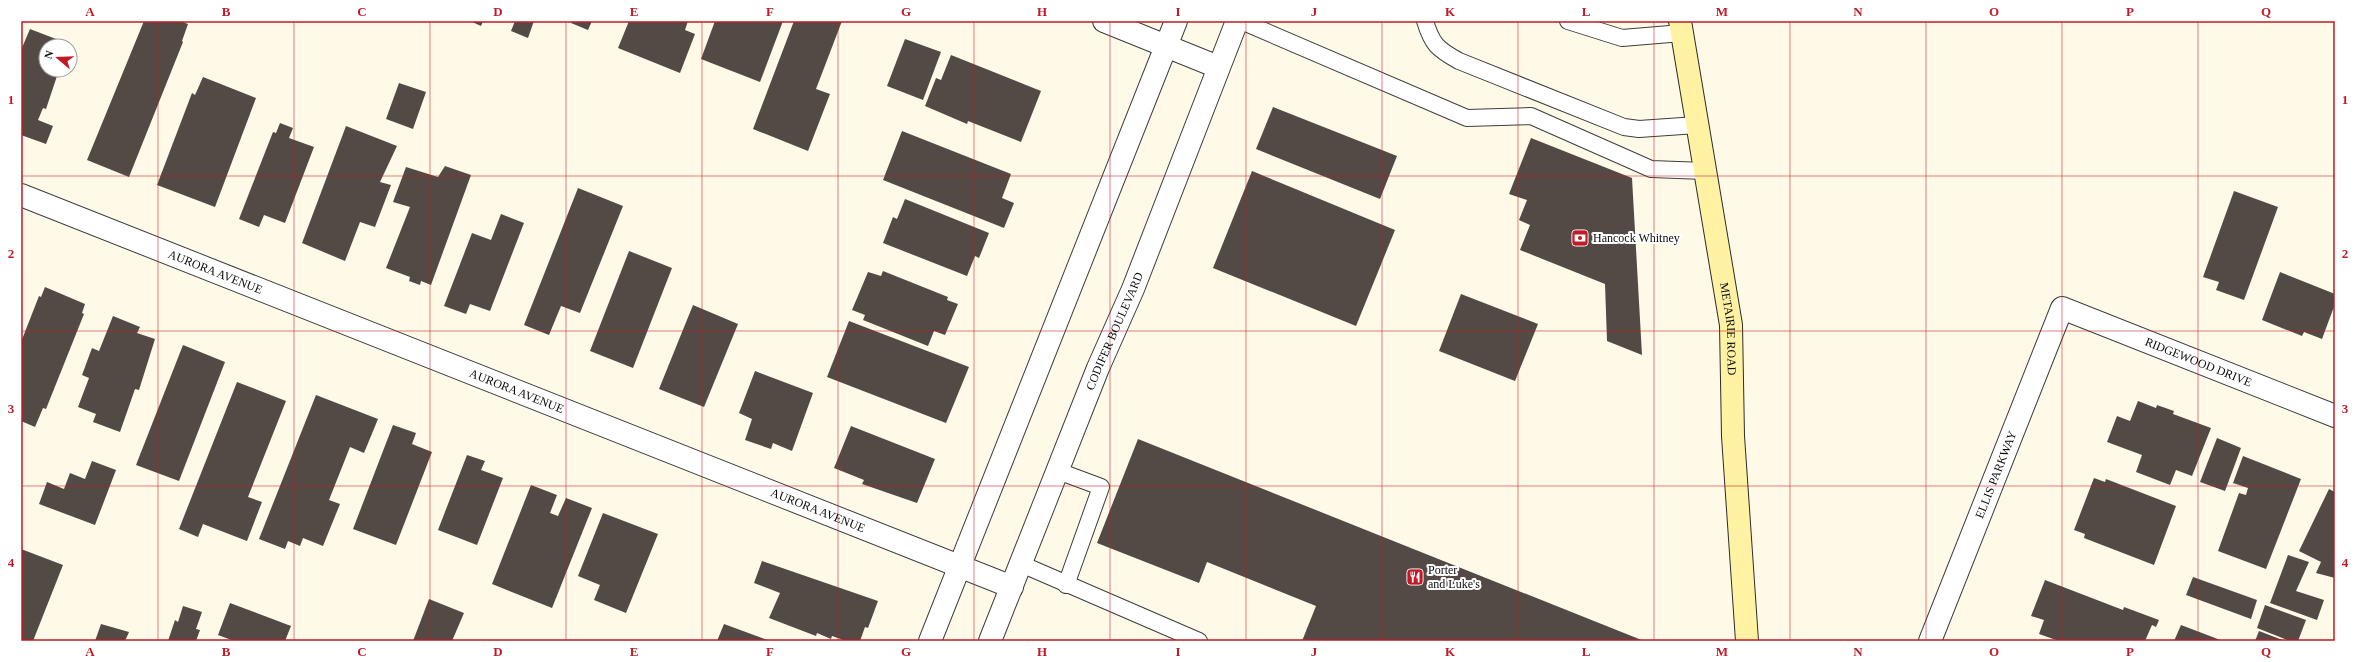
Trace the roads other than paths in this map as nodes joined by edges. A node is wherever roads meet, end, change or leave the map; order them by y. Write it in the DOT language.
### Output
graph roads {
  1 [pos="1104,21"];
  2 [pos="1176,21"];
  3 [pos="1236,21"];
  4 [pos="1241,21"];
  5 [pos="1424,21"];
  6 [pos="1568,21"];
  7 [pos="1681,27"];
  8 [pos="1166,45"];
  9 [pos="1218,67"];
  10 [pos="1697,125"];
  11 [pos="1705,171"];
  12 [pos="21,195"];
  13 [pos="2062,308"];
  14 [pos="2335,416"];
  15 [pos="1058,471"];
  16 [pos="1021,564"];
  17 [pos="960,566"];
  18 [pos="1066,585"];
  19 [pos="1012,587"];
  20 [pos="930,641"];
  21 [pos="990,641"];
  22 [pos="1199,641"];
  23 [pos="1747,641"];
  24 [pos="1930,641"];
  1 -- 8 [label="street"];
  2 -- 8 [label="street"];
  3 -- 9 [label="street, CODIFER BOULEVARD"];
  4 -- 11 [label="lane"];
  5 -- 10 [label="lane"];
  6 -- 7 [label="lane"];
  7 -- 10 [label="main road, METAIRIE ROAD"];
  8 -- 9 [label="street"];
  8 -- 17 [label="street"];
  9 -- 15 [label="street, CODIFER BOULEVARD"];
  10 -- 11 [label="main road, METAIRIE ROAD"];
  11 -- 23 [label="main road, METAIRIE ROAD"];
  12 -- 17 [label="street, AURORA AVENUE"];
  13 -- 14 [label="street, RIDGEWOOD DRIVE"];
  13 -- 24 [label="street, ELLIS PARKWAY"];
  15 -- 16 [label="street, CODIFER BOULEVARD"];
  15 -- 18 [label="lane"];
  16 -- 18 [label="lane"];
  16 -- 19 [label="street, CODIFER BOULEVARD"];
  17 -- 19 [label="street, AURORA AVENUE"];
  17 -- 20 [label="street"];
  18 -- 22 [label="lane"];
  19 -- 21 [label="street, CODIFER BOULEVARD"];
}
